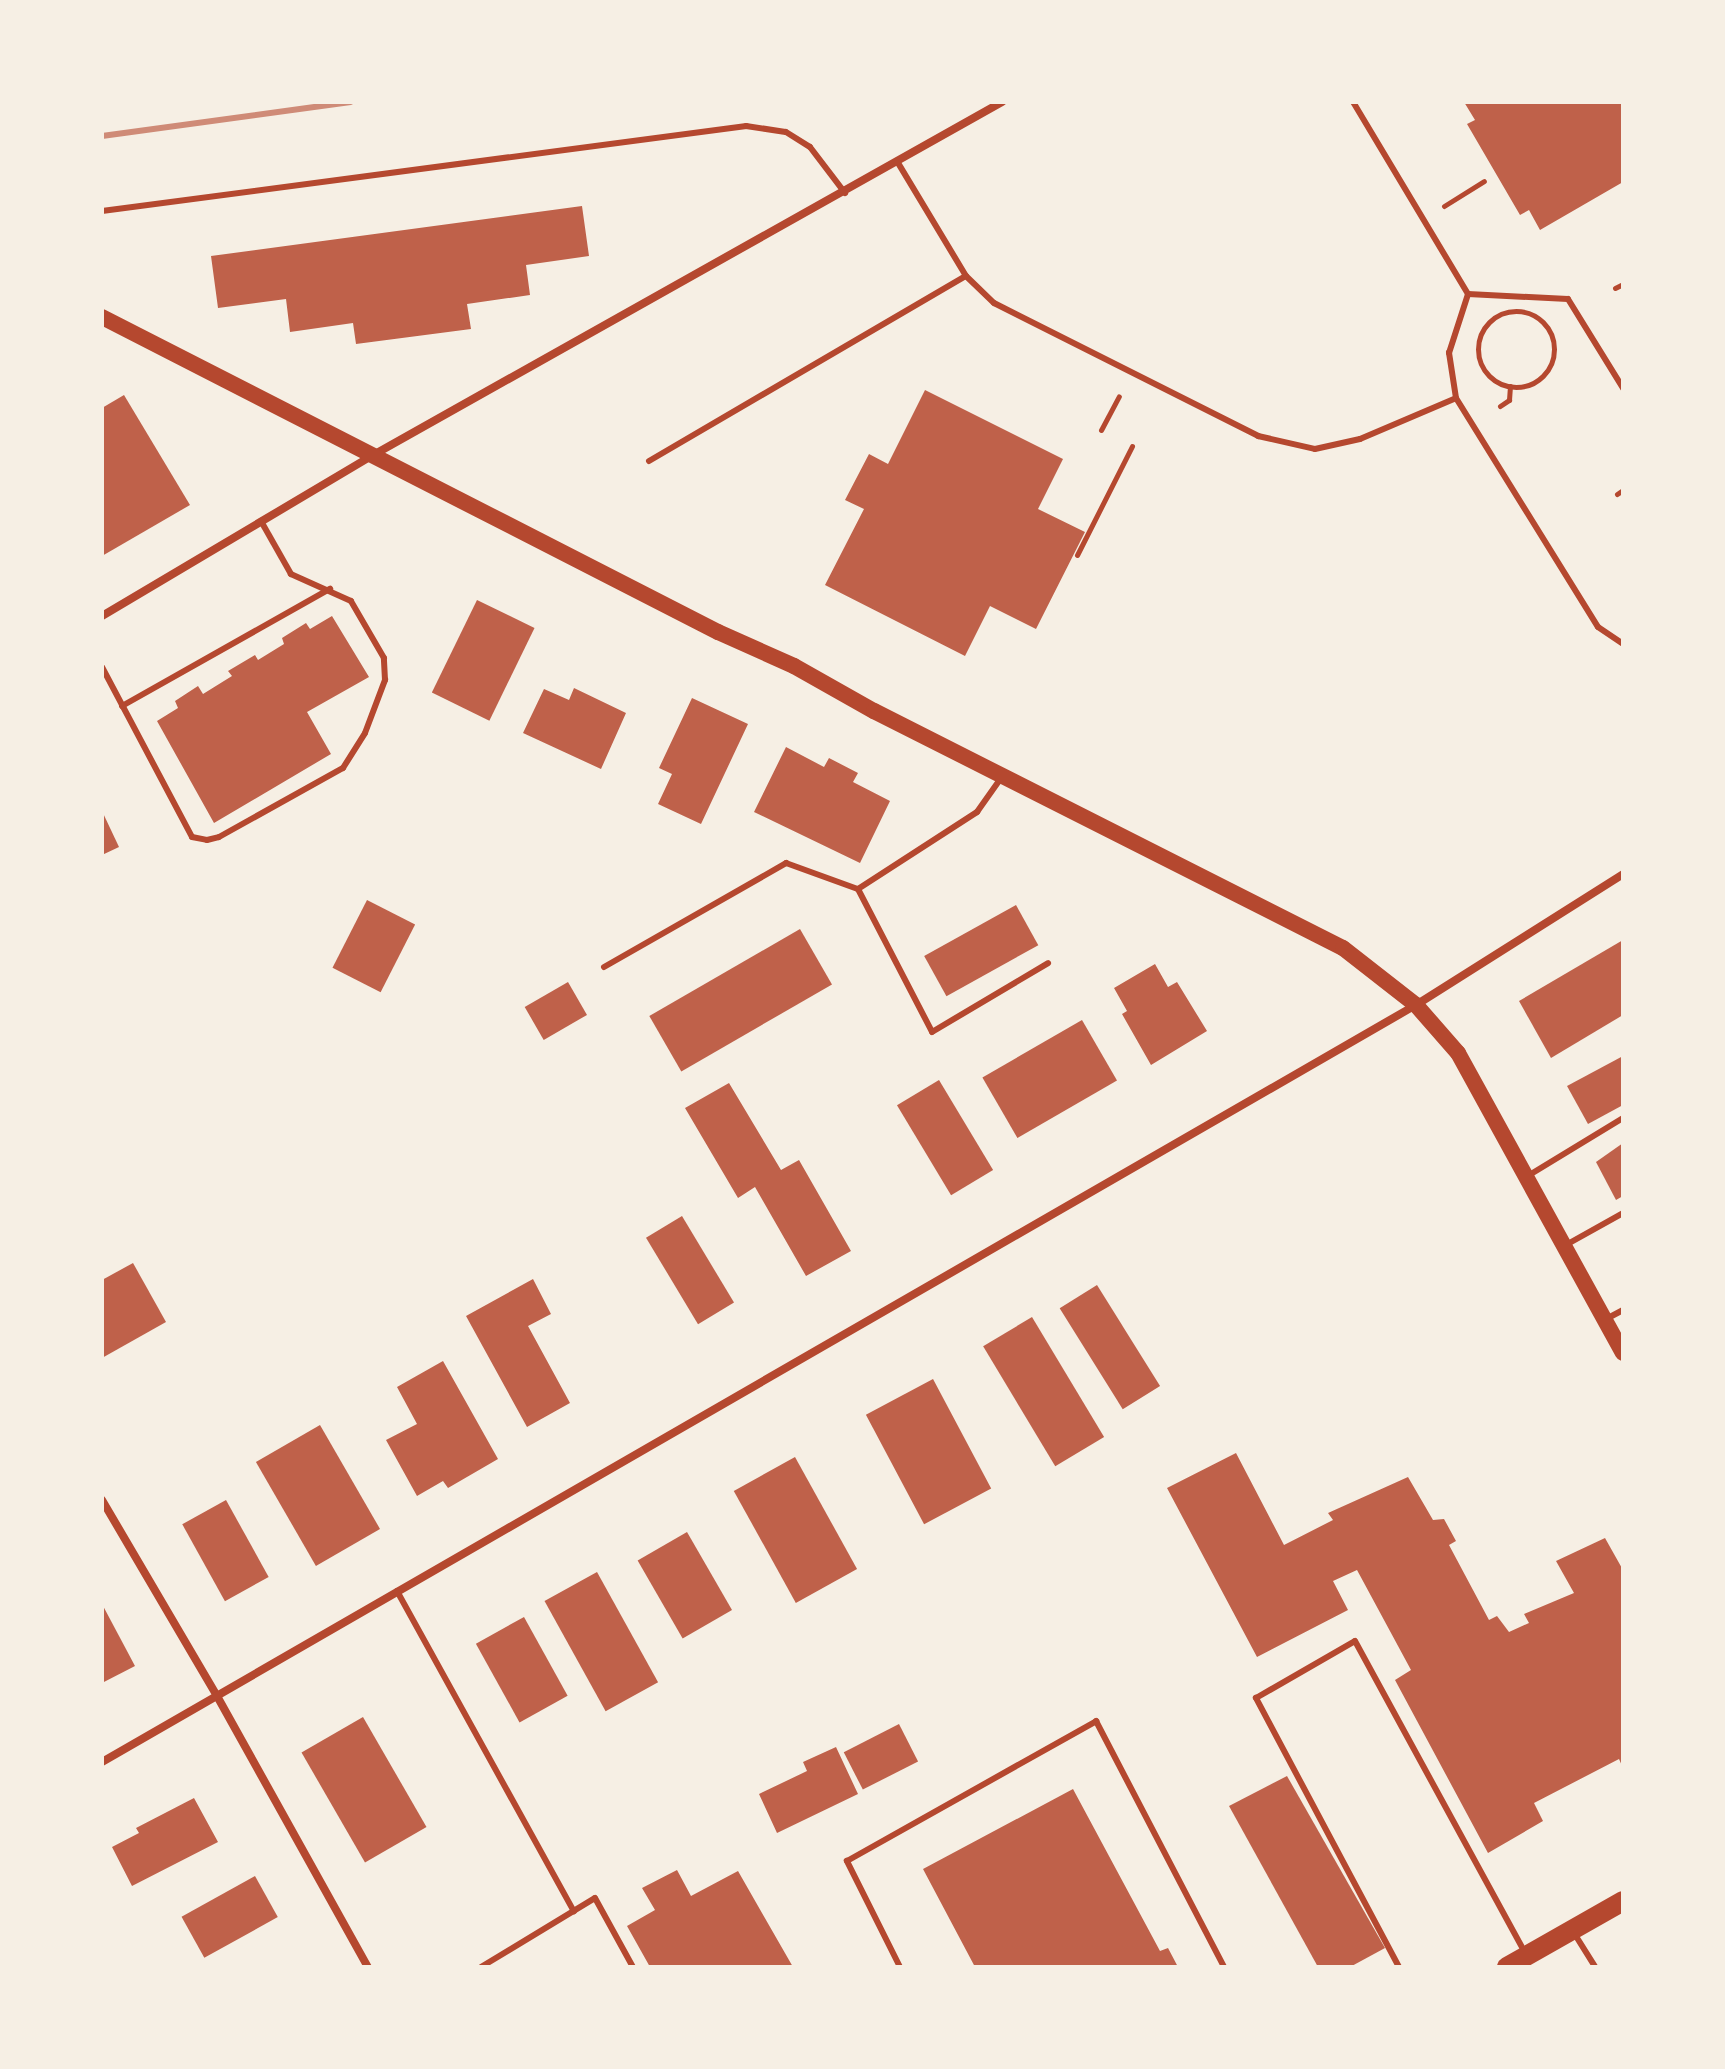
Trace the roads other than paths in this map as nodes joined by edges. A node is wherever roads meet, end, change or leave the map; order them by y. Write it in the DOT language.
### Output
graph roads {
  1 [pos="1002,102"];
  2 [pos="1353,102"];
  3 [pos="898,163"];
  4 [pos="845,193"];
  5 [pos="102,211"];
  6 [pos="966,276"];
  7 [pos="1468,294"];
  8 [pos="102,317"];
  9 [pos="1623,388"];
  10 [pos="1456,398"];
  11 [pos="375,454"];
  12 [pos="649,461"];
  13 [pos="261,521"];
  14 [pos="330,589"];
  15 [pos="102,616"];
  16 [pos="1623,644"];
  17 [pos="102,667"];
  18 [pos="122,706"];
  19 [pos="1003,775"];
  20 [pos="1623,874"];
  21 [pos="858,889"];
  22 [pos="1048,963"];
  23 [pos="604,967"];
  24 [pos="1416,1005"];
  25 [pos="1623,1118"];
  26 [pos="1526,1177"];
  27 [pos="1623,1213"];
  28 [pos="1564,1246"];
  29 [pos="1623,1310"];
  30 [pos="1605,1320"];
  31 [pos="1623,1353"];
  32 [pos="102,1500"];
  33 [pos="397,1591"];
  34 [pos="217,1696"];
  35 [pos="102,1762"];
  36 [pos="1623,1901"];
  37 [pos="574,1911"];
  38 [pos="1572,1930"];
  39 [pos="1527,1956"];
  40 [pos="368,1967"];
  41 [pos="481,1967"];
  42 [pos="633,1967"];
  43 [pos="900,1967"];
  44 [pos="1224,1967"];
  45 [pos="1399,1967"];
  46 [pos="1507,1967"];
  47 [pos="1595,1967"];
  1 -- 3 [label="street"];
  2 -- 7 [label="lane"];
  3 -- 4 [label="street"];
  3 -- 6 [label="lane"];
  4 -- 5 [label="lane"];
  4 -- 11 [label="street"];
  6 -- 10 [label="lane"];
  6 -- 12 [label="lane"];
  7 -- 9 [label="lane"];
  7 -- 10 [label="lane"];
  8 -- 11 [label="main road"];
  10 -- 16 [label="lane"];
  11 -- 13 [label="street"];
  11 -- 19 [label="main road"];
  13 -- 14 [label="lane"];
  13 -- 15 [label="street"];
  14 -- 18 [label="lane"];
  14 -- 18 [label="lane"];
  17 -- 18 [label="lane"];
  19 -- 21 [label="lane"];
  19 -- 24 [label="main road"];
  20 -- 24 [label="street"];
  21 -- 22 [label="lane"];
  21 -- 23 [label="lane"];
  24 -- 26 [label="main road"];
  24 -- 33 [label="street"];
  25 -- 26 [label="lane"];
  26 -- 28 [label="main road"];
  27 -- 28 [label="lane"];
  28 -- 30 [label="main road"];
  29 -- 30 [label="lane"];
  30 -- 31 [label="main road"];
  32 -- 34 [label="street"];
  33 -- 34 [label="street"];
  33 -- 37 [label="lane"];
  34 -- 35 [label="street"];
  34 -- 40 [label="street"];
  36 -- 38 [label="main road"];
  37 -- 41 [label="lane"];
  37 -- 42 [label="lane"];
  38 -- 39 [label="main road"];
  38 -- 47 [label="lane"];
  39 -- 45 [label="lane"];
  39 -- 46 [label="main road"];
  43 -- 44 [label="lane"];
}
